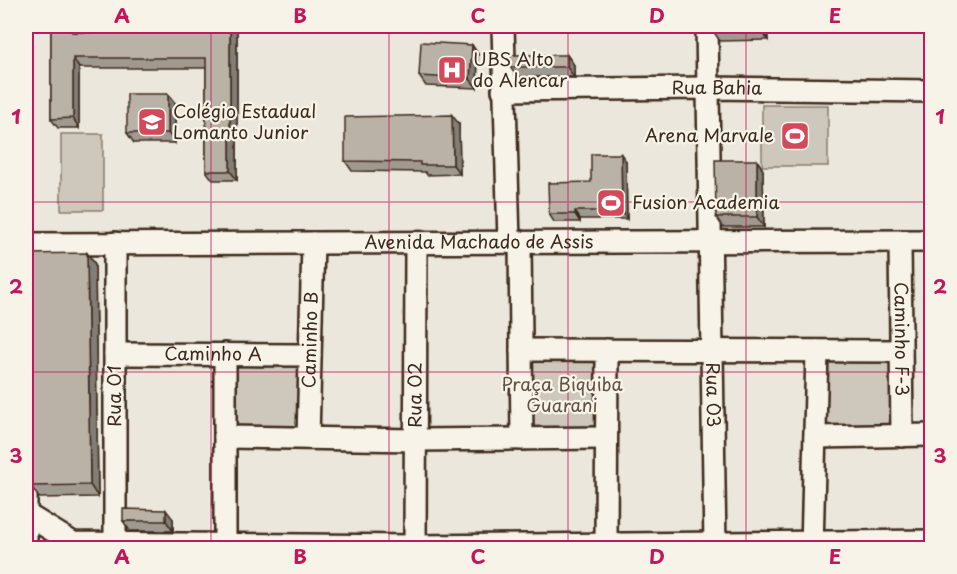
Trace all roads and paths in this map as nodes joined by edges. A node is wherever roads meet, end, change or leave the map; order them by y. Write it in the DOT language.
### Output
graph roads {
  1 [pos="503,26"];
  2 [pos="707,26"];
  3 [pos="707,87"];
  4 [pos="503,90"];
  5 [pos="932,91"];
  6 [pos="932,241"];
  7 [pos="515,242"];
  8 [pos="710,242"];
  9 [pos="900,242"];
  10 [pos="115,243"];
  11 [pos="313,243"];
  12 [pos="416,243"];
  13 [pos="26,244"];
  14 [pos="521,350"];
  15 [pos="607,350"];
  16 [pos="712,351"];
  17 [pos="817,351"];
  18 [pos="901,351"];
  19 [pos="115,354"];
  20 [pos="225,354"];
  21 [pos="310,355"];
  22 [pos="932,435"];
  23 [pos="902,436"];
  24 [pos="225,437"];
  25 [pos="815,437"];
  26 [pos="308,438"];
  27 [pos="606,438"];
  28 [pos="522,439"];
  29 [pos="416,440"];
  30 [pos="26,494"];
  31 [pos="26,514"];
  32 [pos="932,542"];
  33 [pos="606,544"];
  34 [pos="715,545"];
  35 [pos="812,545"];
  36 [pos="68,546"];
  37 [pos="115,546"];
  38 [pos="225,546"];
  39 [pos="415,547"];
  40 [pos="26,549"];
  1 -- 4 [label="street"];
  2 -- 3 [label="street, Rua 03"];
  3 -- 4 [label="street, Rua Bahia"];
  3 -- 5 [label="street, Rua Bahia"];
  3 -- 8 [label="street, Rua 03"];
  4 -- 7 [label="street"];
  6 -- 9 [label="street, Avenida Machado de Assis"];
  7 -- 8 [label="street, Avenida Machado de Assis"];
  7 -- 12 [label="street, Avenida Machado de Assis"];
  7 -- 14 [label="street"];
  8 -- 9 [label="street, Avenida Machado de Assis"];
  8 -- 16 [label="street, Rua 03"];
  9 -- 18 [label="street, Caminho F-3"];
  10 -- 11 [label="street, Avenida Machado de Assis"];
  10 -- 13 [label="street, Avenida Machado de Assis"];
  10 -- 19 [label="street, Rua 01"];
  11 -- 12 [label="street, Avenida Machado de Assis"];
  11 -- 21 [label="street, Caminho B"];
  12 -- 29 [label="street, Rua 02"];
  14 -- 15 [label="street"];
  14 -- 28 [label="street"];
  15 -- 16 [label="street"];
  15 -- 27 [label="street"];
  16 -- 17 [label="street"];
  16 -- 34 [label="street, Rua 03"];
  17 -- 18 [label="street"];
  17 -- 25 [label="street"];
  18 -- 23 [label="street, Caminho F-3"];
  19 -- 20 [label="street, Caminho A"];
  19 -- 37 [label="street, Rua 01"];
  20 -- 21 [label="street, Caminho A"];
  20 -- 24 [label="street"];
  21 -- 26 [label="street, Caminho B"];
  22 -- 23 [label="street"];
  23 -- 25 [label="street"];
  24 -- 26 [label="street"];
  24 -- 38 [label="street"];
  25 -- 35 [label="street"];
  26 -- 29 [label="street"];
  27 -- 28 [label="street"];
  27 -- 33 [label="street"];
  28 -- 29 [label="street"];
  29 -- 39 [label="street, Rua 02"];
  30 -- 31 [label="street"];
  31 -- 36 [label="street"];
  31 -- 40 [label="street"];
  32 -- 35 [label="street"];
  33 -- 34 [label="street"];
  33 -- 39 [label="street"];
  34 -- 35 [label="street"];
  36 -- 37 [label="street"];
  37 -- 38 [label="street"];
  38 -- 39 [label="street"];
}
